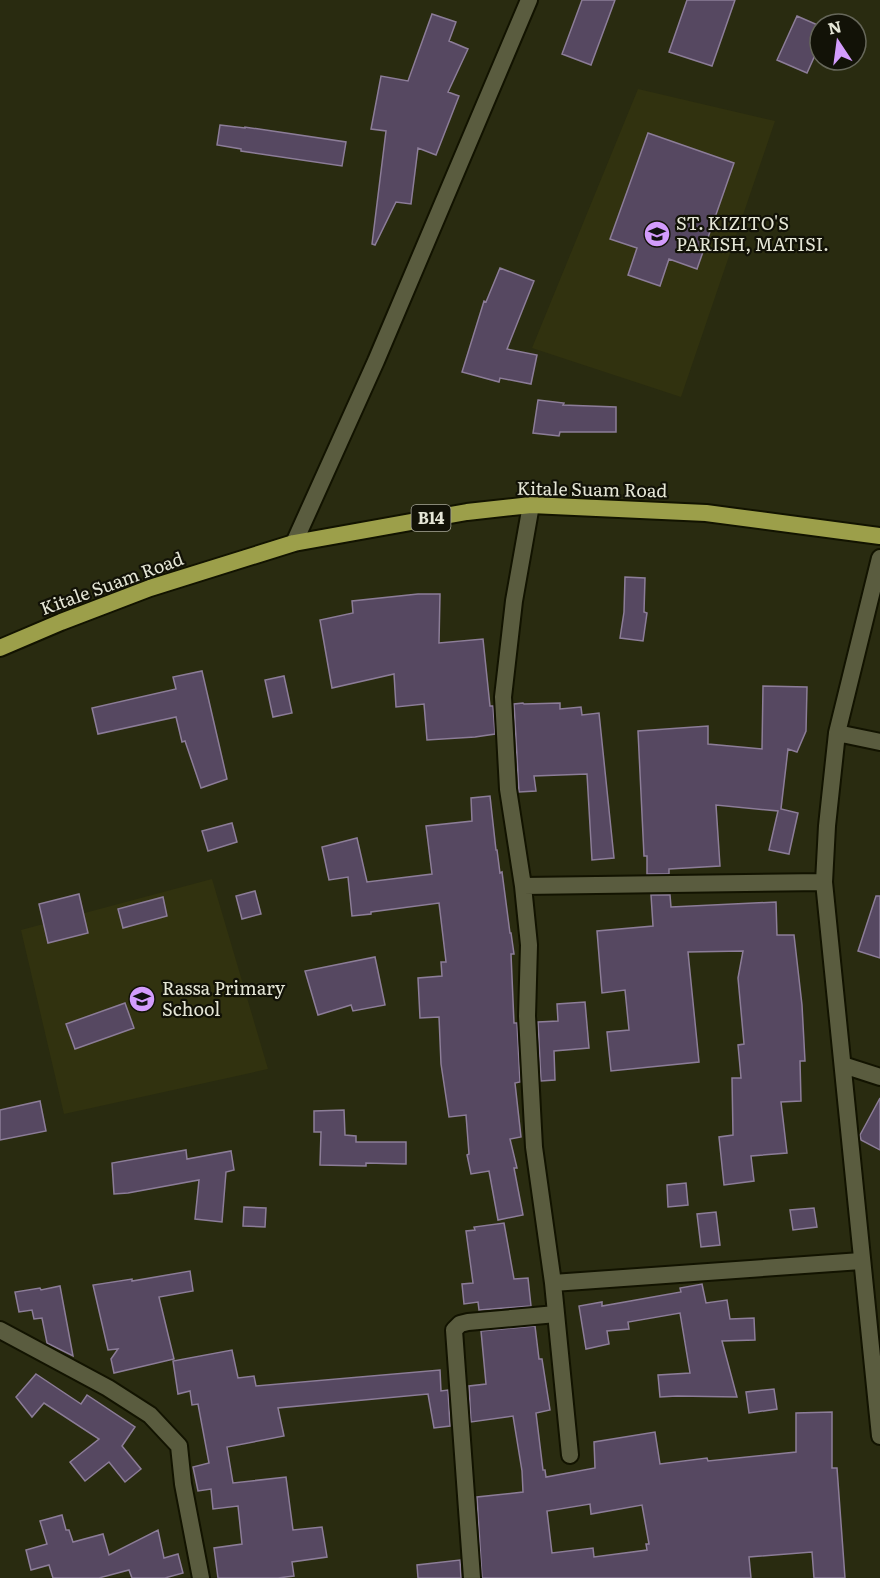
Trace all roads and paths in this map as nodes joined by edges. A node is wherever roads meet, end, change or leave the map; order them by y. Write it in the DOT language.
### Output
graph roads {
  1 [pos="529,0"];
  2 [pos="531,505"];
  3 [pos="880,536"];
  4 [pos="294,543"];
  5 [pos="880,558"];
  6 [pos="0,648"];
  7 [pos="837,733"];
  8 [pos="880,742"];
  9 [pos="824,882"];
  10 [pos="523,886"];
  11 [pos="843,1065"];
  12 [pos="880,1077"];
  13 [pos="861,1262"];
  14 [pos="553,1283"];
  15 [pos="556,1314"];
  16 [pos="0,1330"];
  17 [pos="880,1436"];
  18 [pos="570,1455"];
  19 [pos="201,1578"];
  20 [pos="472,1578"];
  1 -- 4 [label="street"];
  2 -- 3 [label="highway, Kitale Suam Road / B14"];
  2 -- 4 [label="highway, Kitale Suam Road / B14"];
  2 -- 10 [label="street"];
  4 -- 6 [label="highway, Kitale Suam Road / B14"];
  5 -- 7 [label="street"];
  7 -- 8 [label="street"];
  7 -- 9 [label="street"];
  9 -- 10 [label="street"];
  9 -- 11 [label="street"];
  10 -- 14 [label="street"];
  11 -- 12 [label="street"];
  11 -- 13 [label="street"];
  13 -- 14 [label="street"];
  13 -- 17 [label="street"];
  14 -- 15 [label="street"];
  15 -- 18 [label="street"];
  15 -- 20 [label="street"];
  16 -- 19 [label="street"];
}
